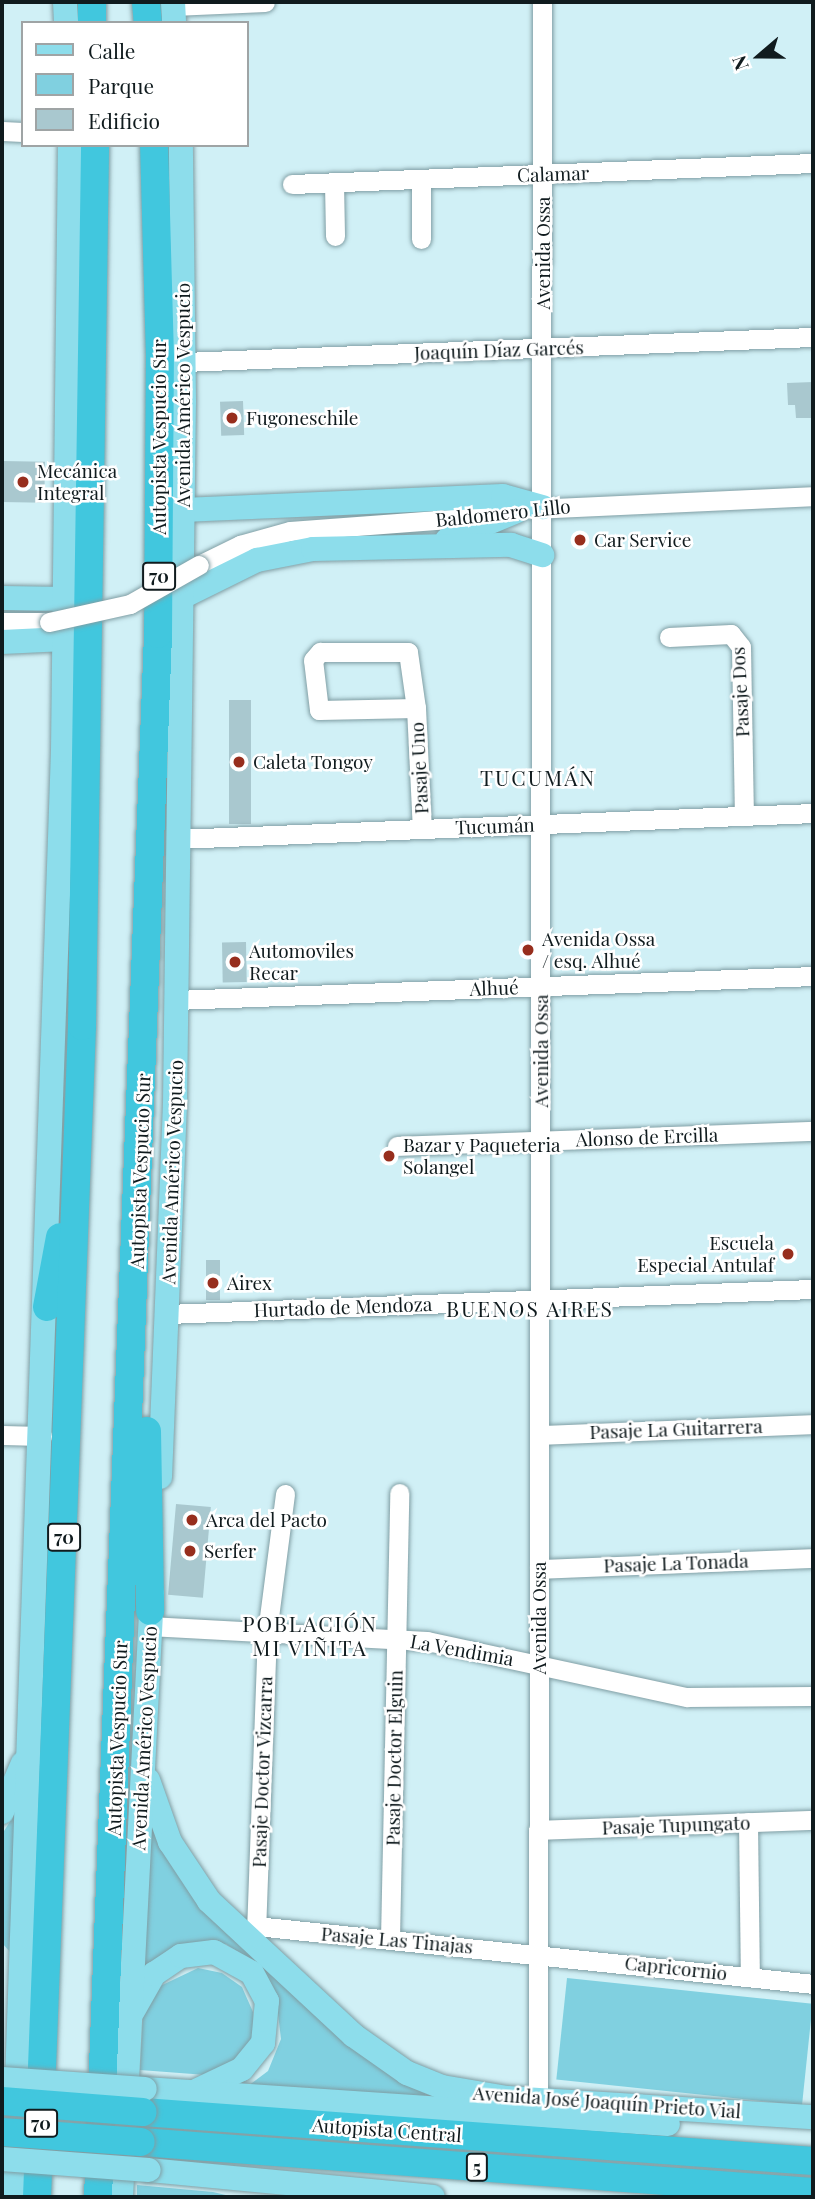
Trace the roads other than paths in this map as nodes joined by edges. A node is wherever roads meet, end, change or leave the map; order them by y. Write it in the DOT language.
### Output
graph roads {
  1 [pos="65,2"];
  2 [pos="92,2"];
  3 [pos="265,2"];
  4 [pos="542,2"];
  5 [pos="167,8"];
  6 [pos="66,21"];
  7 [pos="92,21"];
  8 [pos="151,21"];
  9 [pos="2,131"];
  10 [pos="21,132"];
  11 [pos="69,147"];
  12 [pos="95,147"];
  13 [pos="154,147"];
  14 [pos="181,147"];
  15 [pos="813,163"];
  16 [pos="543,174"];
  17 [pos="421,179"];
  18 [pos="334,183"];
  19 [pos="292,184"];
  20 [pos="335,236"];
  21 [pos="421,239"];
  22 [pos="813,337"];
  23 [pos="542,348"];
  24 [pos="184,362"];
  25 [pos="813,496"];
  26 [pos="542,507"];
  27 [pos="183,510"];
  28 [pos="517,511"];
  29 [pos="419,545"];
  30 [pos="542,555"];
  31 [pos="181,597"];
  32 [pos="2,598"];
  33 [pos="65,599"];
  34 [pos="2,622"];
  35 [pos="57,631"];
  36 [pos="669,637"];
  37 [pos="2,642"];
  38 [pos="416,708"];
  39 [pos="813,813"];
  40 [pos="744,816"];
  41 [pos="541,824"];
  42 [pos="422,829"];
  43 [pos="177,839"];
  44 [pos="813,976"];
  45 [pos="541,986"];
  46 [pos="175,1000"];
  47 [pos="82,1026"];
  48 [pos="813,1131"];
  49 [pos="540,1141"];
  50 [pos="397,1146"];
  51 [pos="137,1244"];
  52 [pos="813,1289"];
  53 [pos="540,1299"];
  54 [pos="47,1307"];
  55 [pos="167,1314"];
  56 [pos="813,1424"];
  57 [pos="2,1435"];
  58 [pos="540,1435"];
  59 [pos="42,1436"];
  60 [pos="399,1493"];
  61 [pos="285,1494"];
  62 [pos="813,1558"];
  63 [pos="539,1569"];
  64 [pos="150,1618"];
  65 [pos="267,1632"];
  66 [pos="396,1639"];
  67 [pos="539,1666"];
  68 [pos="813,1696"];
  69 [pos="31,1739"];
  70 [pos="144,1748"];
  71 [pos="2,1812"];
  72 [pos="813,1820"];
  73 [pos="748,1822"];
  74 [pos="538,1830"];
  75 [pos="256,1926"];
  76 [pos="390,1939"];
  77 [pos="538,1953"];
  78 [pos="2,1959"];
  79 [pos="750,1977"];
  80 [pos="813,1984"];
  81 [pos="21,1998"];
  82 [pos="129,2021"];
  83 [pos="2,2079"];
  84 [pos="183,2092"];
  85 [pos="2,2101"];
  86 [pos="144,2101"];
  87 [pos="538,2101"];
  88 [pos="780,2115"];
  89 [pos="813,2117"];
  90 [pos="2,2132"];
  91 [pos="2,2159"];
  92 [pos="813,2161"];
  93 [pos="220,2176"];
  94 [pos="813,2192"];
  95 [pos="13,2197"];
  96 [pos="37,2197"];
  97 [pos="98,2197"];
  98 [pos="121,2197"];
  99 [pos="257,2197"];
  100 [pos="433,2197"];
  1 -- 6 [label="main road"];
  2 -- 7 [label="highway"];
  3 -- 5 [label="street"];
  4 -- 16 [label="street, Avenida Ossa"];
  5 -- 8 [label="highway"];
  9 -- 10 [label="street"];
  11 -- 33 [label="main road"];
  12 -- 47 [label="highway, 70"];
  13 -- 51 [label="highway, Autopista Vespucio Sur / 70"];
  14 -- 24 [label="main road, Avenida Américo Vespucio"];
  15 -- 16 [label="street, Calamar"];
  16 -- 17 [label="street, Calamar"];
  16 -- 23 [label="street, Avenida Ossa"];
  17 -- 18 [label="street, Calamar"];
  17 -- 21 [label="street"];
  18 -- 19 [label="street, Calamar"];
  18 -- 20 [label="street"];
  22 -- 23 [label="street, Joaquín Díaz Garcés"];
  23 -- 24 [label="street, Joaquín Díaz Garcés"];
  23 -- 26 [label="street, Avenida Ossa"];
  24 -- 27 [label="main road, Avenida Américo Vespucio"];
  25 -- 26 [label="street, Baldomero Lillo"];
  26 -- 27 [label="main road"];
  26 -- 28 [label="street, Baldomero Lillo"];
  26 -- 30 [label="street, Avenida Ossa"];
  27 -- 31 [label="main road, Avenida Américo Vespucio"];
  28 -- 29 [label="main road"];
  28 -- 35 [label="street, Baldomero Lillo, bridge"];
  29 -- 30 [label="main road"];
  29 -- 31 [label="main road"];
  30 -- 41 [label="street, Avenida Ossa"];
  31 -- 43 [label="main road, Avenida Américo Vespucio"];
  32 -- 33 [label="main road"];
  33 -- 35 [label="main road"];
  34 -- 35 [label="street, Baldomero Lillo"];
  35 -- 37 [label="main road"];
  35 -- 54 [label="main road"];
  36 -- 40 [label="street, Pasaje Dos"];
  38 -- 38 [label="street, Pasaje Uno"];
  38 -- 42 [label="street, Pasaje Uno"];
  39 -- 40 [label="street, Tucumán"];
  40 -- 41 [label="street, Tucumán"];
  41 -- 42 [label="street, Tucumán"];
  41 -- 45 [label="street, Avenida Ossa"];
  42 -- 43 [label="street, Tucumán"];
  43 -- 46 [label="main road, Avenida Américo Vespucio"];
  44 -- 45 [label="street, Alhué"];
  45 -- 46 [label="street, Alhué"];
  45 -- 49 [label="street, Avenida Ossa"];
  46 -- 55 [label="main road, Avenida Américo Vespucio"];
  47 -- 54 [label="highway"];
  47 -- 96 [label="highway, 70"];
  48 -- 49 [label="street, Alonso de Ercilla"];
  49 -- 50 [label="street, Alonso de Ercilla"];
  49 -- 53 [label="street, Avenida Ossa"];
  51 -- 64 [label="highway"];
  51 -- 97 [label="highway, Autopista Vespucio Sur / 70"];
  52 -- 53 [label="street, Hurtado de Mendoza"];
  53 -- 55 [label="street, Hurtado de Mendoza"];
  53 -- 58 [label="street, Avenida Ossa"];
  54 -- 59 [label="main road"];
  55 -- 64 [label="main road, Avenida Américo Vespucio"];
  56 -- 58 [label="street, Pasaje La Guitarrera"];
  57 -- 59 [label="street"];
  58 -- 63 [label="street, Avenida Ossa"];
  59 -- 69 [label="main road"];
  60 -- 66 [label="street, Pasaje Doctor Elguin"];
  61 -- 65 [label="street, Pasaje Doctor Vizcarra"];
  62 -- 63 [label="street, Pasaje La Tonada"];
  63 -- 67 [label="street, Avenida Ossa"];
  64 -- 65 [label="street, La Vendimia"];
  64 -- 70 [label="main road, Avenida Américo Vespucio"];
  65 -- 66 [label="street, La Vendimia"];
  65 -- 75 [label="street, Pasaje Doctor Vizcarra"];
  66 -- 67 [label="street, La Vendimia"];
  66 -- 76 [label="street, Pasaje Doctor Elguin"];
  67 -- 68 [label="street, La Vendimia"];
  67 -- 74 [label="street, Avenida Ossa"];
  69 -- 71 [label="main road"];
  69 -- 81 [label="main road"];
  70 -- 82 [label="main road, Avenida Américo Vespucio"];
  70 -- 87 [label="main road, Avenida José Joaquín Prieto Vial"];
  72 -- 73 [label="street, Pasaje Tupungato"];
  73 -- 74 [label="street, Pasaje Tupungato"];
  73 -- 79 [label="street"];
  74 -- 77 [label="street, Avenida Ossa"];
  75 -- 76 [label="street, Pasaje Las Tinajas"];
  76 -- 77 [label="street, Pasaje Las Tinajas"];
  77 -- 79 [label="street, Capricornio"];
  77 -- 87 [label="street, Avenida Ossa"];
  78 -- 81 [label="main road"];
  79 -- 80 [label="street, Capricornio"];
  81 -- 95 [label="main road"];
  82 -- 84 [label="main road"];
  82 -- 98 [label="main road, Avenida Américo Vespucio"];
  83 -- 86 [label="main road, Avenida José Joaquín Prieto Vial, bridge"];
  84 -- 86 [label="main road, Avenida José Joaquín Prieto Vial"];
  84 -- 88 [label="main road, Avenida José Joaquín Prieto Vial"];
  85 -- 86 [label="highway, Autopista Central / 5, bridge"];
  86 -- 92 [label="highway, Autopista Central / 5"];
  87 -- 88 [label="main road, Avenida José Joaquín Prieto Vial"];
  88 -- 89 [label="main road, Avenida José Joaquín Prieto Vial"];
  90 -- 94 [label="highway, Autopista Central / 5, bridge"];
  91 -- 93 [label="main road, bridge"];
  93 -- 99 [label="main road"];
  93 -- 100 [label="main road"];
}
